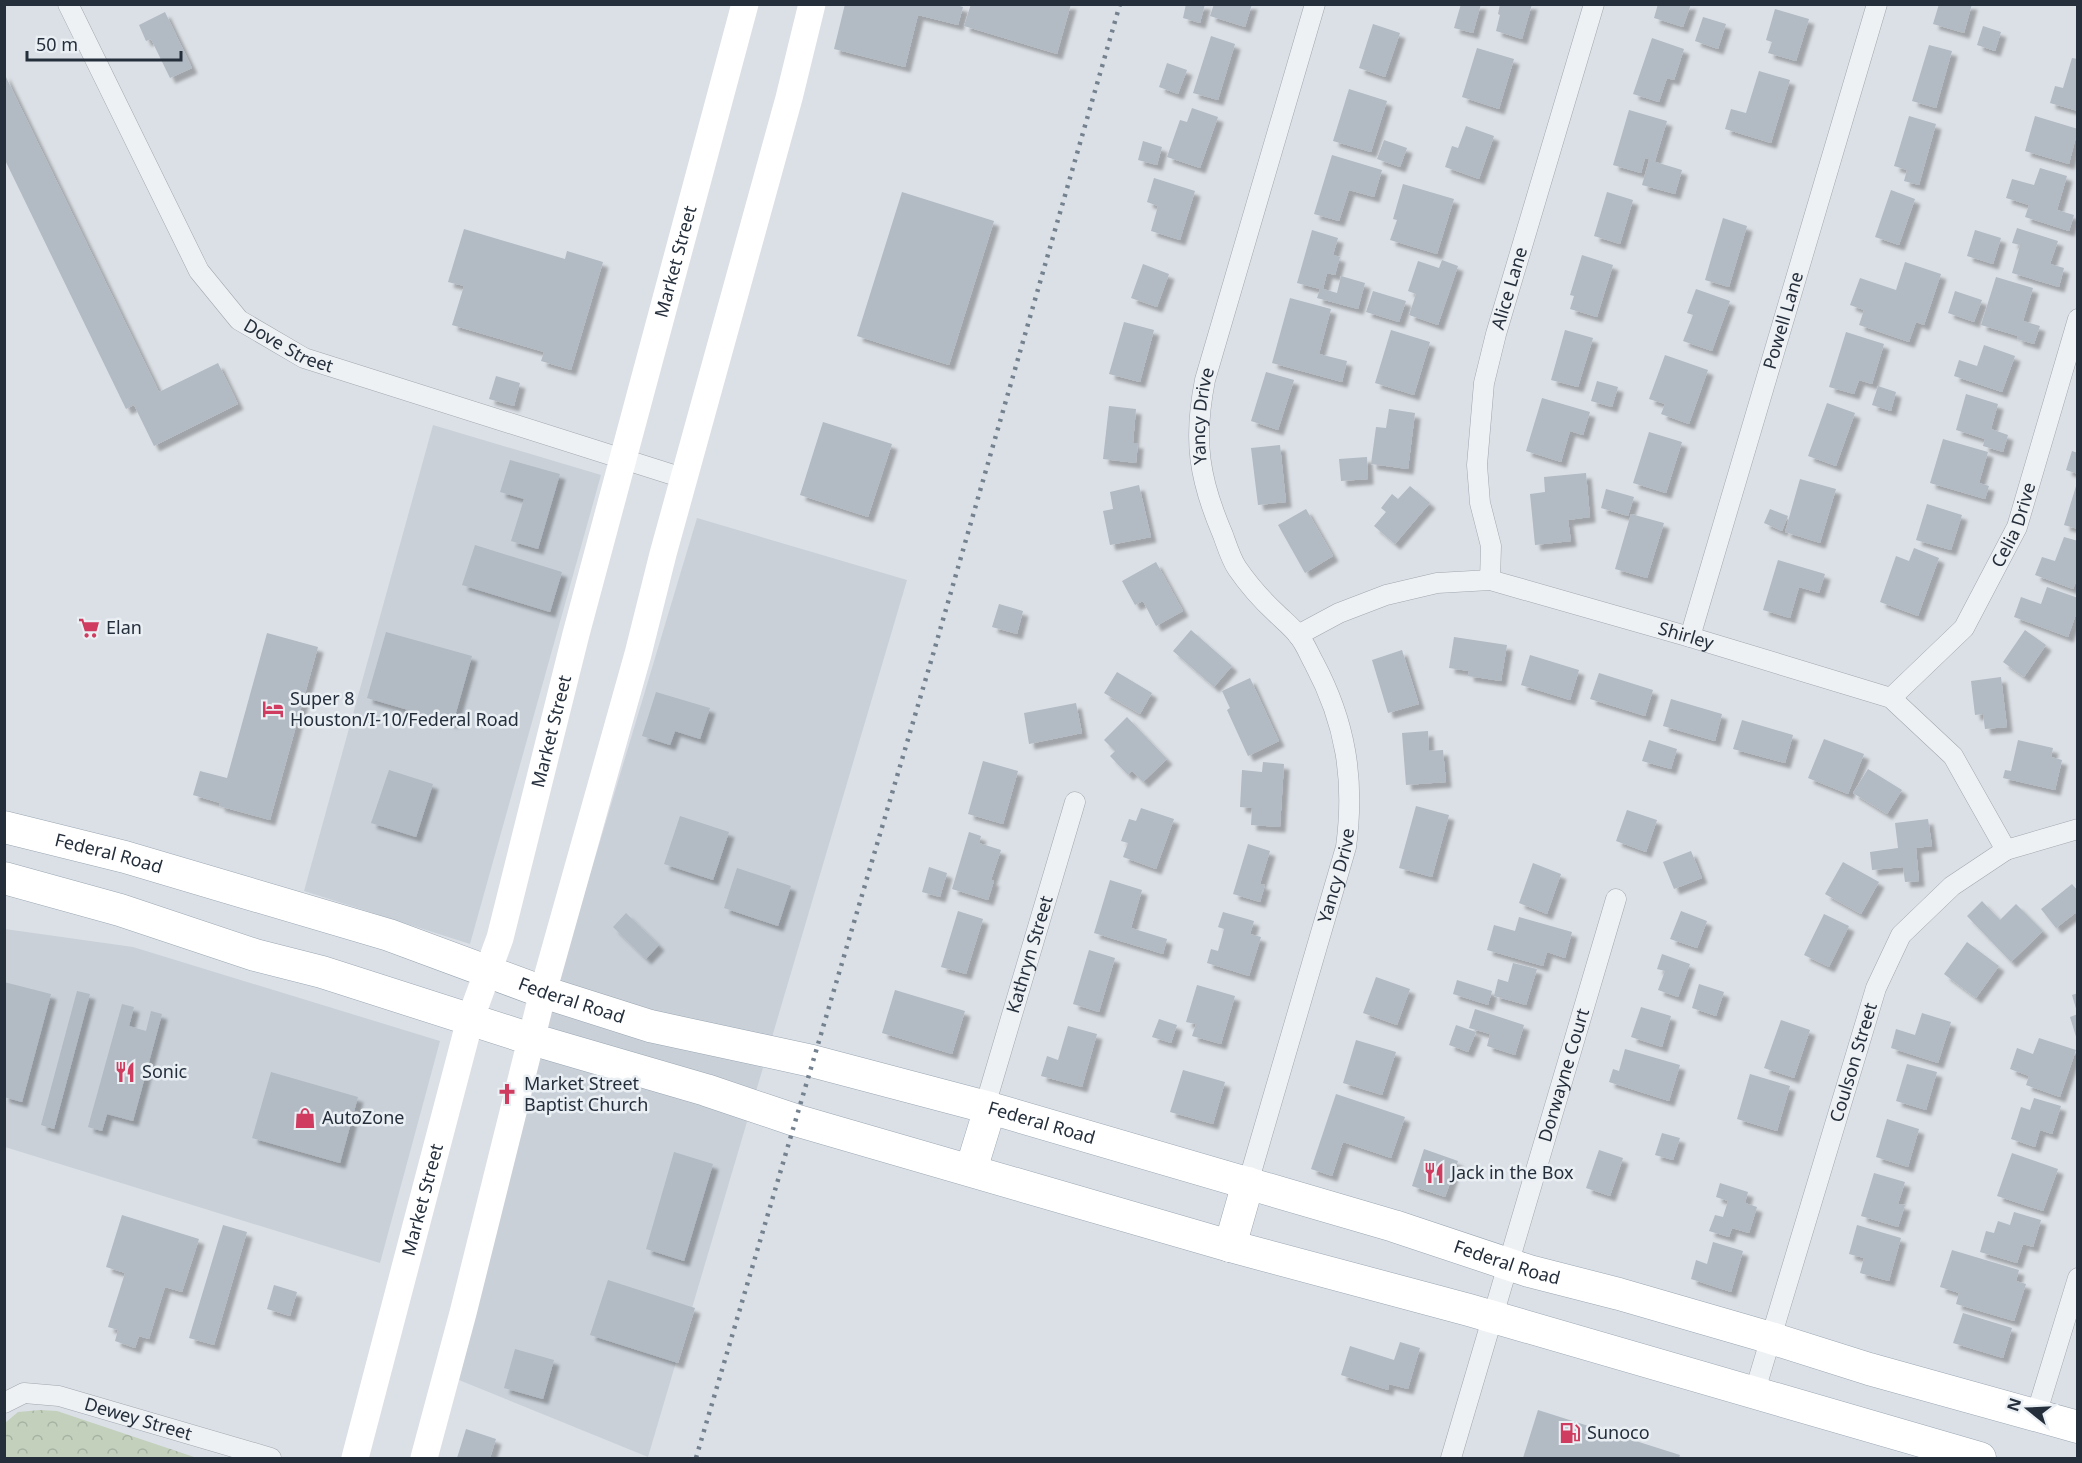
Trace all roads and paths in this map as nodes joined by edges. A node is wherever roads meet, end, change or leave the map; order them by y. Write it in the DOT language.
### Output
graph roads {
  1 [pos="68,4"];
  2 [pos="745,4"];
  3 [pos="812,4"];
  4 [pos="1315,4"];
  5 [pos="1593,4"];
  6 [pos="1877,4"];
  7 [pos="2078,319"];
  8 [pos="624,458"];
  9 [pos="683,478"];
  10 [pos="1490,580"];
  11 [pos="1298,635"];
  12 [pos="1690,637"];
  13 [pos="1891,698"];
  14 [pos="1075,802"];
  15 [pos="4,827"];
  16 [pos="2078,829"];
  17 [pos="2006,850"];
  18 [pos="4,878"];
  19 [pos="1616,899"];
  20 [pos="488,971"];
  21 [pos="543,992"];
  22 [pos="470,1020"];
  23 [pos="531,1040"];
  24 [pos="987,1107"];
  25 [pos="971,1170"];
  26 [pos="1248,1183"];
  27 [pos="1230,1246"];
  28 [pos="1507,1264"];
  29 [pos="2078,1278"];
  30 [pos="1491,1317"];
  31 [pos="1772,1338"];
  32 [pos="1754,1394"];
  33 [pos="4,1402"];
  34 [pos="2036,1416"];
  35 [pos="2078,1427"];
  36 [pos="271,1458"];
  37 [pos="355,1458"];
  38 [pos="424,1458"];
  39 [pos="1451,1458"];
  40 [pos="1980,1458"];
  1 -- 8 [label="street, Dove Street"];
  2 -- 8 [label="main road, Market Street"];
  3 -- 9 [label="main road"];
  4 -- 11 [label="street, Yancy Drive"];
  5 -- 10 [label="street, Alice Lane"];
  6 -- 12 [label="street, Powell Lane"];
  7 -- 13 [label="street, Celia Drive"];
  8 -- 9 [label="street, Dove Street"];
  8 -- 20 [label="main road, Market Street"];
  9 -- 21 [label="main road"];
  10 -- 11 [label="street, Shirley"];
  10 -- 12 [label="street, Shirley"];
  11 -- 26 [label="street, Yancy Drive"];
  12 -- 13 [label="street, Shirley"];
  13 -- 17 [label="street, Shirley"];
  14 -- 24 [label="street, Kathryn Street"];
  15 -- 20 [label="main road, Federal Road"];
  16 -- 17 [label="street, Coulson Street"];
  17 -- 31 [label="street, Coulson Street"];
  18 -- 22 [label="main road"];
  19 -- 28 [label="street, Dorwayne Court"];
  20 -- 21 [label="main road, Federal Road"];
  20 -- 22 [label="main road, Market Street"];
  21 -- 23 [label="main road"];
  21 -- 24 [label="main road, Federal Road"];
  22 -- 23 [label="main road"];
  22 -- 37 [label="main road, Market Street"];
  23 -- 25 [label="main road"];
  23 -- 38 [label="main road"];
  24 -- 25 [label="main road"];
  24 -- 26 [label="main road, Federal Road"];
  25 -- 27 [label="main road"];
  26 -- 27 [label="main road"];
  26 -- 28 [label="main road, Federal Road"];
  27 -- 30 [label="main road"];
  28 -- 30 [label="street, Dorwayne Court"];
  28 -- 31 [label="main road, Federal Road"];
  29 -- 34 [label="street"];
  30 -- 32 [label="main road"];
  30 -- 39 [label="street, Dorwayne Court"];
  31 -- 32 [label="street, Coulson Street"];
  31 -- 34 [label="main road, Federal Road"];
  32 -- 40 [label="main road"];
  33 -- 36 [label="street, Dewey Street"];
  34 -- 35 [label="main road, Federal Road"];
}
